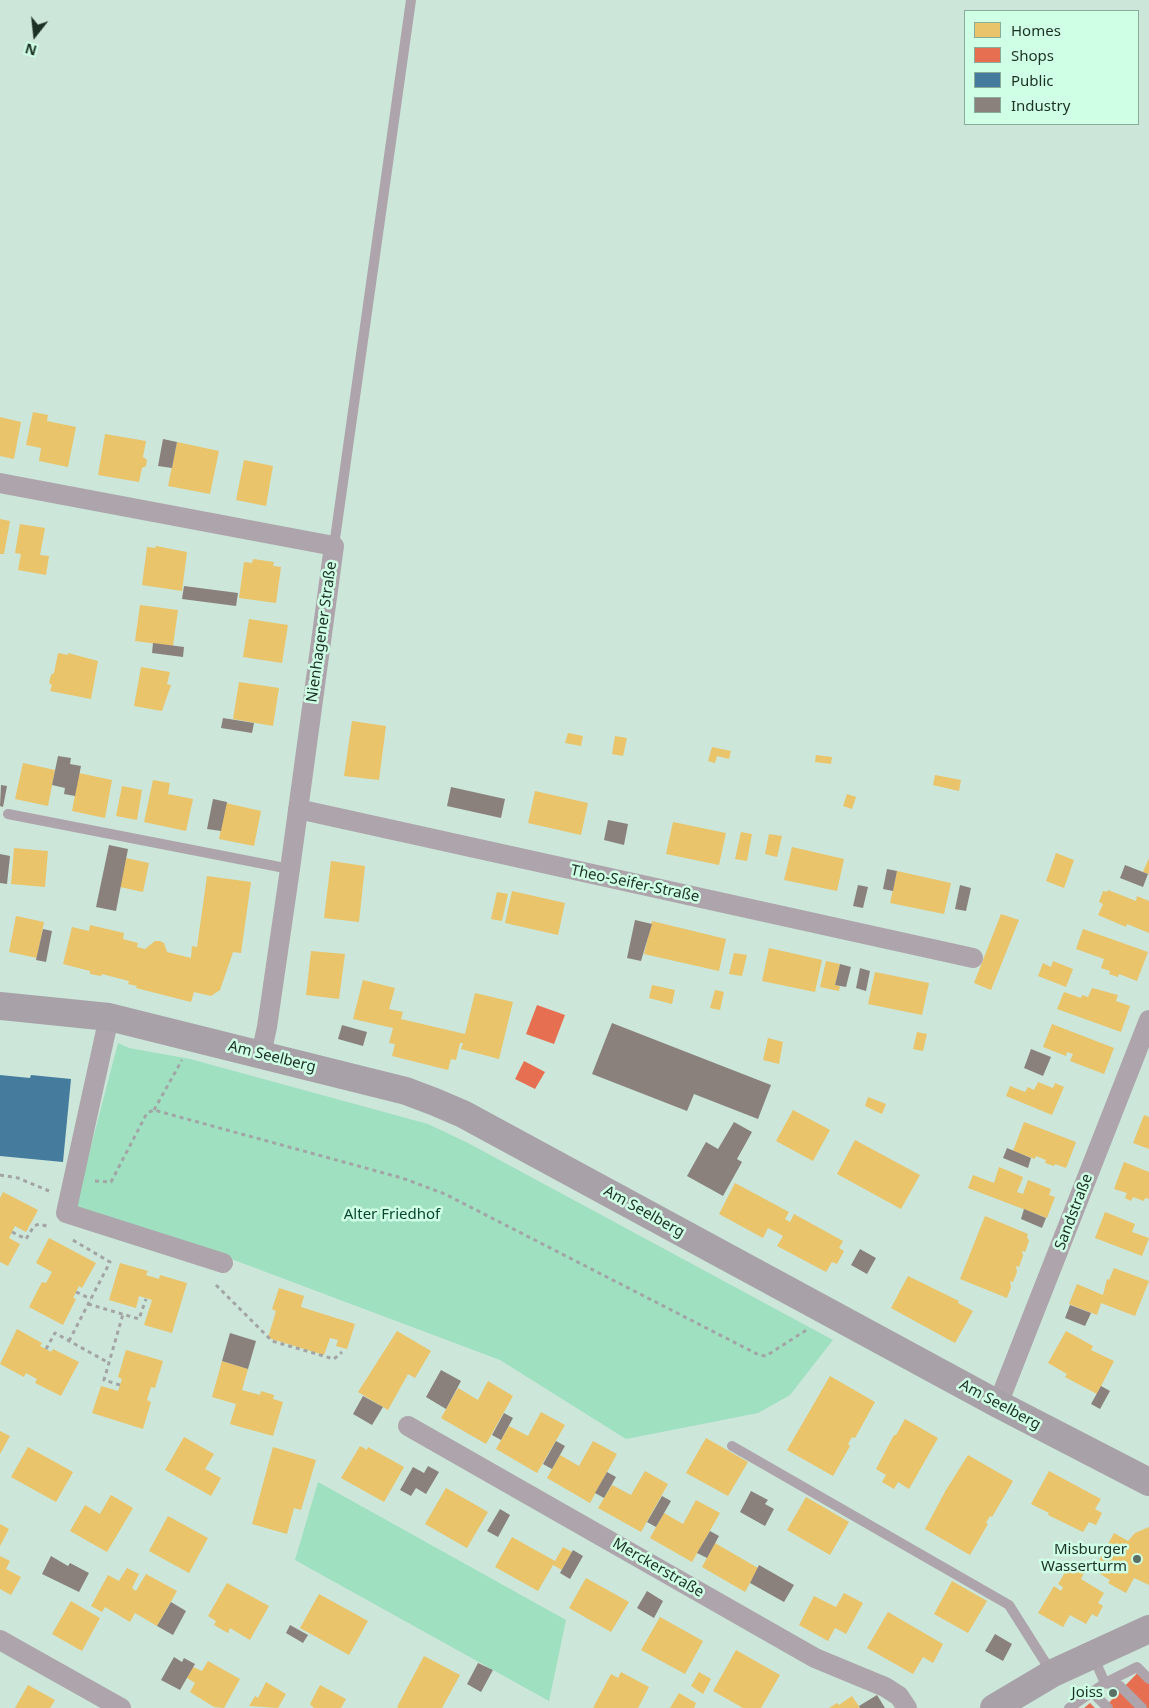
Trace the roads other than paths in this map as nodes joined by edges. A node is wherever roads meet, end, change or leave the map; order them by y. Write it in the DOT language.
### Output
graph roads {
  1 [pos="411,0"];
  2 [pos="0,484"];
  3 [pos="334,546"];
  4 [pos="298,809"];
  5 [pos="8,814"];
  6 [pos="290,869"];
  7 [pos="973,958"];
  8 [pos="0,1006"];
  9 [pos="109,1017"];
  10 [pos="1149,1020"];
  11 [pos="260,1054"];
  12 [pos="223,1262"];
  13 [pos="998,1404"];
  14 [pos="408,1426"];
  15 [pos="732,1446"];
  16 [pos="1149,1482"];
  17 [pos="1149,1630"];
  18 [pos="0,1640"];
  19 [pos="1092,1655"];
  20 [pos="1053,1674"];
  21 [pos="1149,1679"];
  22 [pos="1105,1683"];
  23 [pos="1092,1692"];
  24 [pos="121,1708"];
  25 [pos="907,1708"];
  26 [pos="994,1708"];
  27 [pos="1069,1708"];
  28 [pos="1108,1708"];
  29 [pos="1142,1708"];
  1 -- 3 [label="lane"];
  2 -- 3 [label="street, Nienhagener Straße"];
  3 -- 4 [label="street, Nienhagener Straße"];
  4 -- 6 [label="street, Nienhagener Straße"];
  4 -- 7 [label="street, Theo-Seifer-Straße"];
  5 -- 6 [label="lane"];
  6 -- 11 [label="street, Nienhagener Straße"];
  8 -- 9 [label="street, Am Seelberg"];
  9 -- 11 [label="street, Am Seelberg"];
  9 -- 12 [label="street"];
  10 -- 13 [label="street, Sandstraße"];
  11 -- 13 [label="street, Am Seelberg"];
  13 -- 16 [label="street, Am Seelberg"];
  14 -- 25 [label="street, Merckerstraße"];
  15 -- 20 [label="lane"];
  17 -- 19 [label="street"];
  18 -- 24 [label="street"];
  19 -- 20 [label="street"];
  19 -- 22 [label="lane"];
  20 -- 26 [label="street"];
  21 -- 22 [label="lane"];
  22 -- 23 [label="lane"];
  22 -- 29 [label="lane"];
  23 -- 27 [label="lane"];
  23 -- 28 [label="lane"];
}
